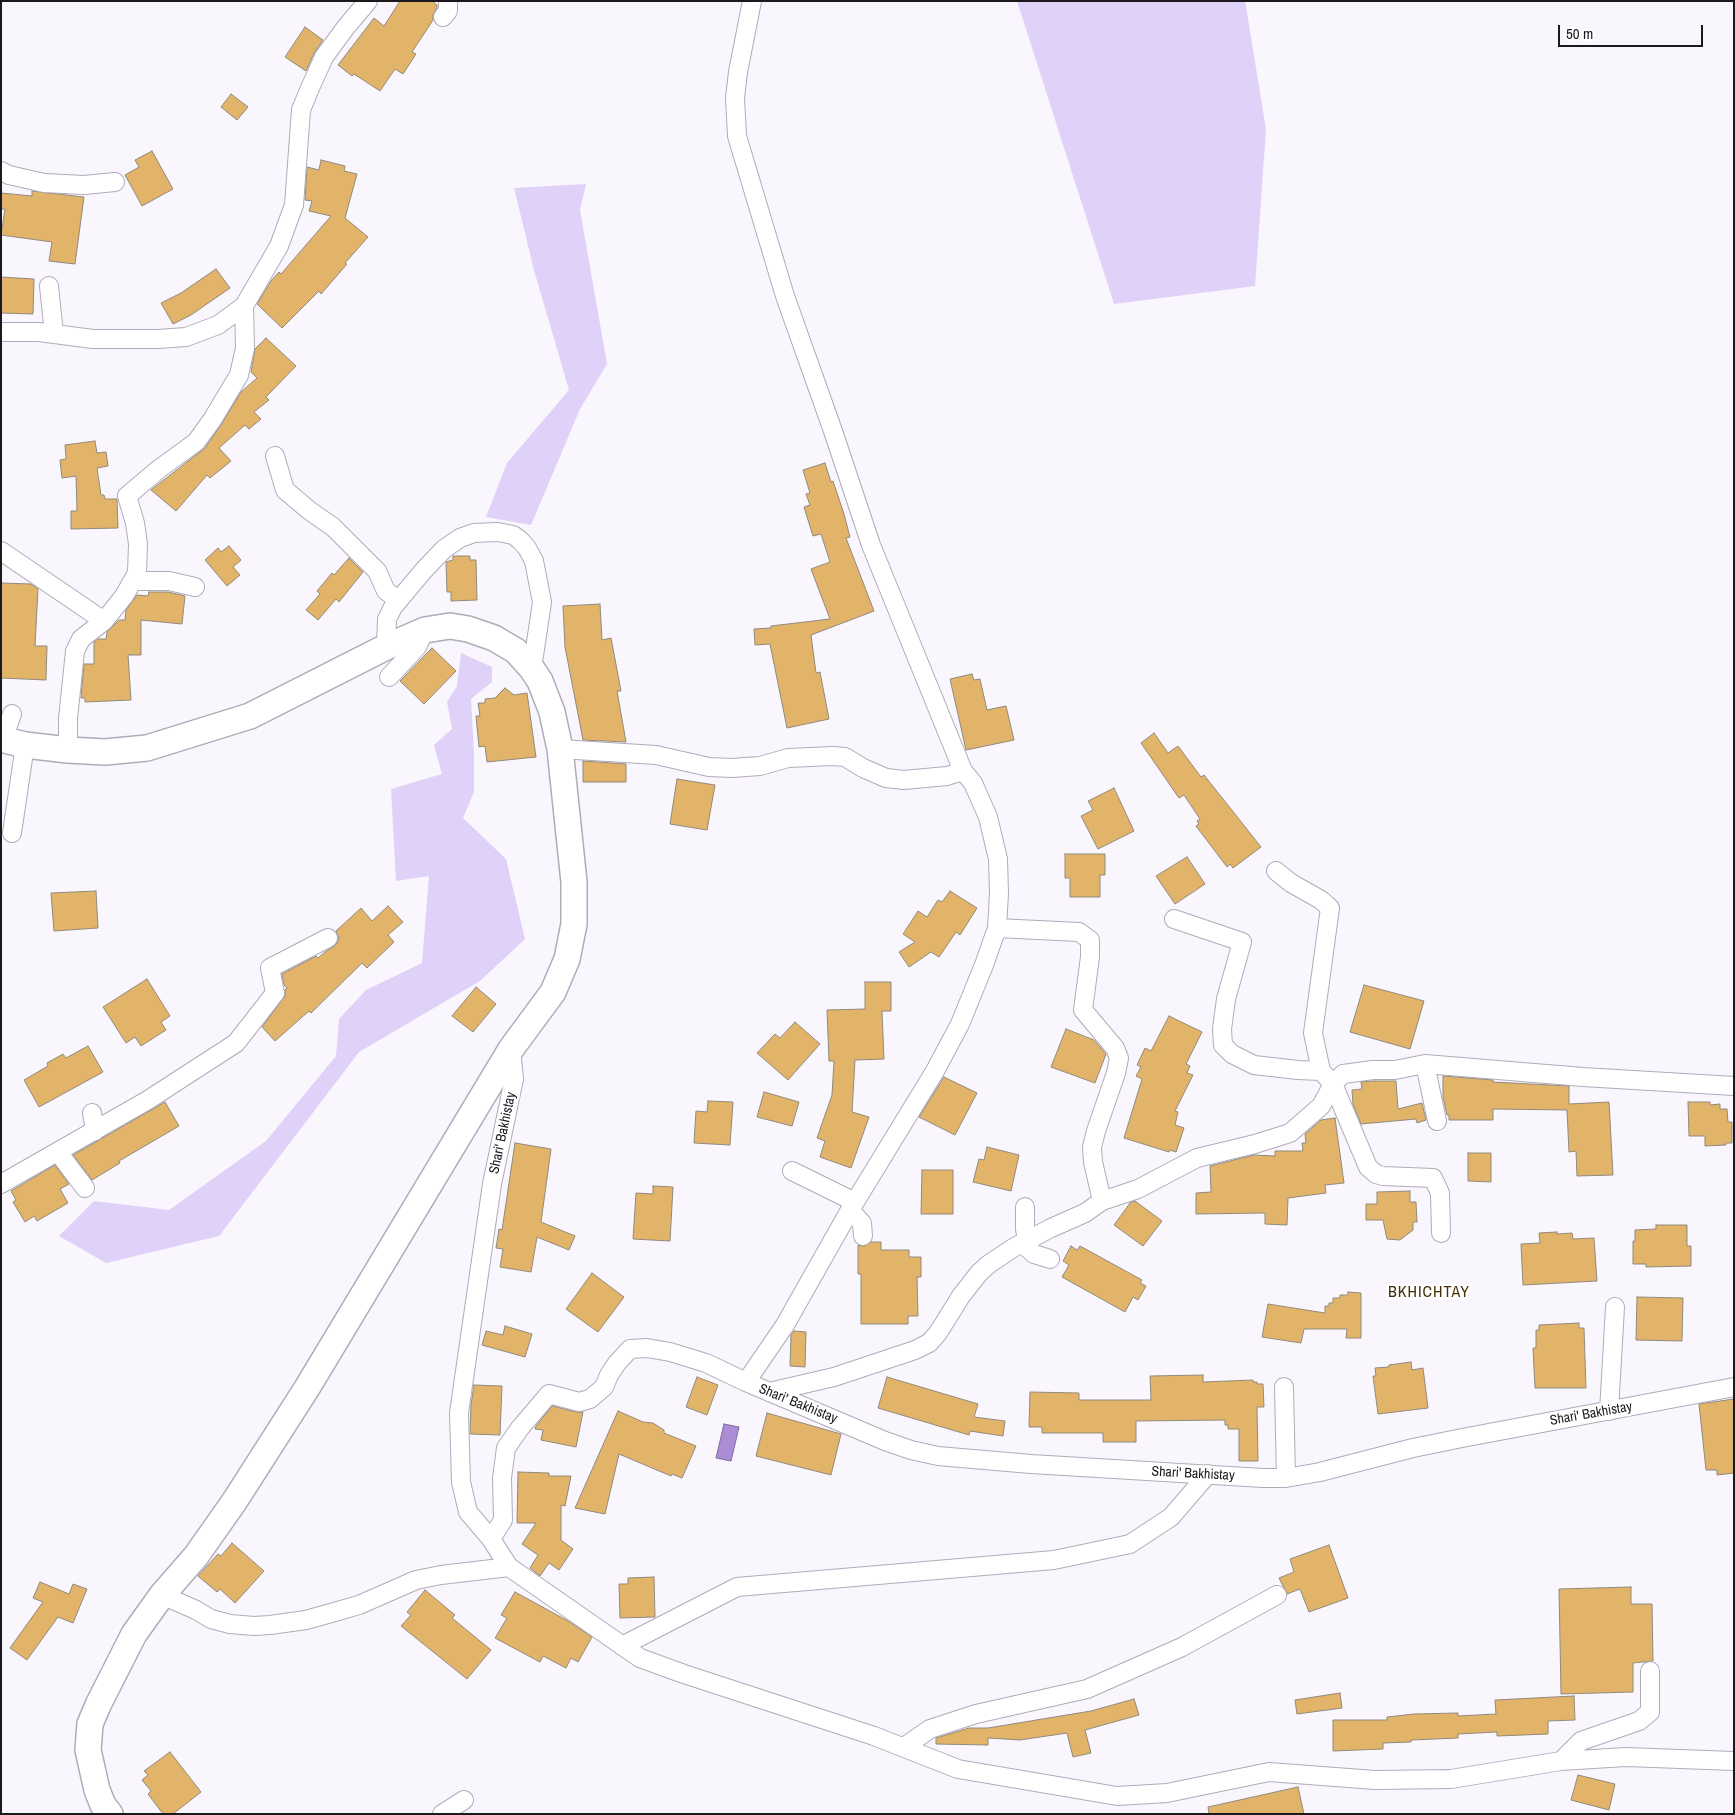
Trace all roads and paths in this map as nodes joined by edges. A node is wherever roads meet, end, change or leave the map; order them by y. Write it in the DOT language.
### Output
graph roads {
  1 [pos="368,1"];
  2 [pos="752,1"];
  3 [pos="1,171"];
  4 [pos="115,182"];
  5 [pos="49,286"];
  6 [pos="244,306"];
  7 [pos="1,332"];
  8 [pos="54,334"];
  9 [pos="275,456"];
  10 [pos="1,551"];
  11 [pos="133,580"];
  12 [pos="195,587"];
  13 [pos="397,600"];
  14 [pos="104,621"];
  15 [pos="426,630"];
  16 [pos="386,647"];
  17 [pos="532,669"];
  18 [pos="389,677"];
  19 [pos="12,714"];
  20 [pos="10,741"];
  21 [pos="560,749"];
  22 [pos="68,750"];
  23 [pos="963,770"];
  24 [pos="12,833"];
  25 [pos="1276,871"];
  26 [pos="1174,919"];
  27 [pos="997,928"];
  28 [pos="328,938"];
  29 [pos="512,1049"];
  30 [pos="1425,1064"];
  31 [pos="1321,1071"];
  32 [pos="1333,1084"];
  33 [pos="1734,1086"];
  34 [pos="92,1113"];
  35 [pos="1438,1121"];
  36 [pos="95,1131"];
  37 [pos="58,1152"];
  38 [pos="792,1171"];
  39 [pos="1,1184"];
  40 [pos="85,1188"];
  41 [pos="1102,1201"];
  42 [pos="852,1206"];
  43 [pos="1025,1207"];
  44 [pos="1441,1233"];
  45 [pos="863,1236"];
  46 [pos="1025,1242"];
  47 [pos="1050,1259"];
  48 [pos="1615,1307"];
  49 [pos="746,1382"];
  50 [pos="1284,1387"];
  51 [pos="1734,1387"];
  52 [pos="769,1392"];
  53 [pos="1609,1411"];
  54 [pos="1208,1474"];
  55 [pos="1286,1478"];
  56 [pos="491,1539"];
  57 [pos="509,1567"];
  58 [pos="162,1595"];
  59 [pos="1277,1595"];
  60 [pos="622,1646"];
  61 [pos="1650,1671"];
  62 [pos="904,1747"];
  63 [pos="1561,1761"];
  64 [pos="1734,1762"];
  65 [pos="464,1800"];
  66 [pos="110,1814"];
  67 [pos="442,1814"];
  1 -- 6 [label="street"];
  2 -- 23 [label="street"];
  3 -- 4 [label="street"];
  5 -- 8 [label="street"];
  6 -- 8 [label="street"];
  6 -- 11 [label="street"];
  7 -- 8 [label="street"];
  9 -- 13 [label="street"];
  10 -- 14 [label="street"];
  11 -- 12 [label="street"];
  11 -- 14 [label="street"];
  13 -- 16 [label="street"];
  13 -- 17 [label="street"];
  14 -- 22 [label="street"];
  15 -- 16 [label="main road"];
  15 -- 17 [label="main road"];
  15 -- 18 [label="street"];
  16 -- 22 [label="main road"];
  17 -- 21 [label="main road"];
  19 -- 20 [label="street"];
  20 -- 22 [label="main road"];
  20 -- 24 [label="street"];
  21 -- 23 [label="street"];
  21 -- 29 [label="main road"];
  23 -- 27 [label="street"];
  25 -- 31 [label="street"];
  26 -- 31 [label="street"];
  27 -- 41 [label="street"];
  27 -- 42 [label="street"];
  28 -- 36 [label="street"];
  29 -- 56 [label="street, Shari' Bakhistay"];
  29 -- 58 [label="main road"];
  30 -- 32 [label="street"];
  30 -- 33 [label="street"];
  30 -- 35 [label="street"];
  31 -- 32 [label="street"];
  32 -- 41 [label="street"];
  32 -- 44 [label="street"];
  34 -- 36 [label="street"];
  36 -- 37 [label="street"];
  37 -- 39 [label="street"];
  37 -- 40 [label="street"];
  38 -- 42 [label="street"];
  41 -- 46 [label="street"];
  42 -- 45 [label="street"];
  42 -- 49 [label="street"];
  43 -- 46 [label="street"];
  46 -- 47 [label="street"];
  46 -- 52 [label="street"];
  48 -- 53 [label="street"];
  49 -- 52 [label="street, Shari' Bakhistay"];
  49 -- 56 [label="street, Shari' Bakhistay"];
  50 -- 55 [label="street"];
  51 -- 53 [label="street, Shari' Bakhistay"];
  52 -- 54 [label="street, Shari' Bakhistay"];
  53 -- 55 [label="street, Shari' Bakhistay"];
  54 -- 55 [label="street, Shari' Bakhistay"];
  54 -- 60 [label="street"];
  56 -- 57 [label="street"];
  57 -- 58 [label="street"];
  57 -- 60 [label="street"];
  58 -- 66 [label="main road"];
  59 -- 62 [label="street"];
  60 -- 62 [label="street"];
  61 -- 63 [label="street"];
  62 -- 63 [label="street"];
  63 -- 64 [label="street"];
  65 -- 67 [label="street"];
}
